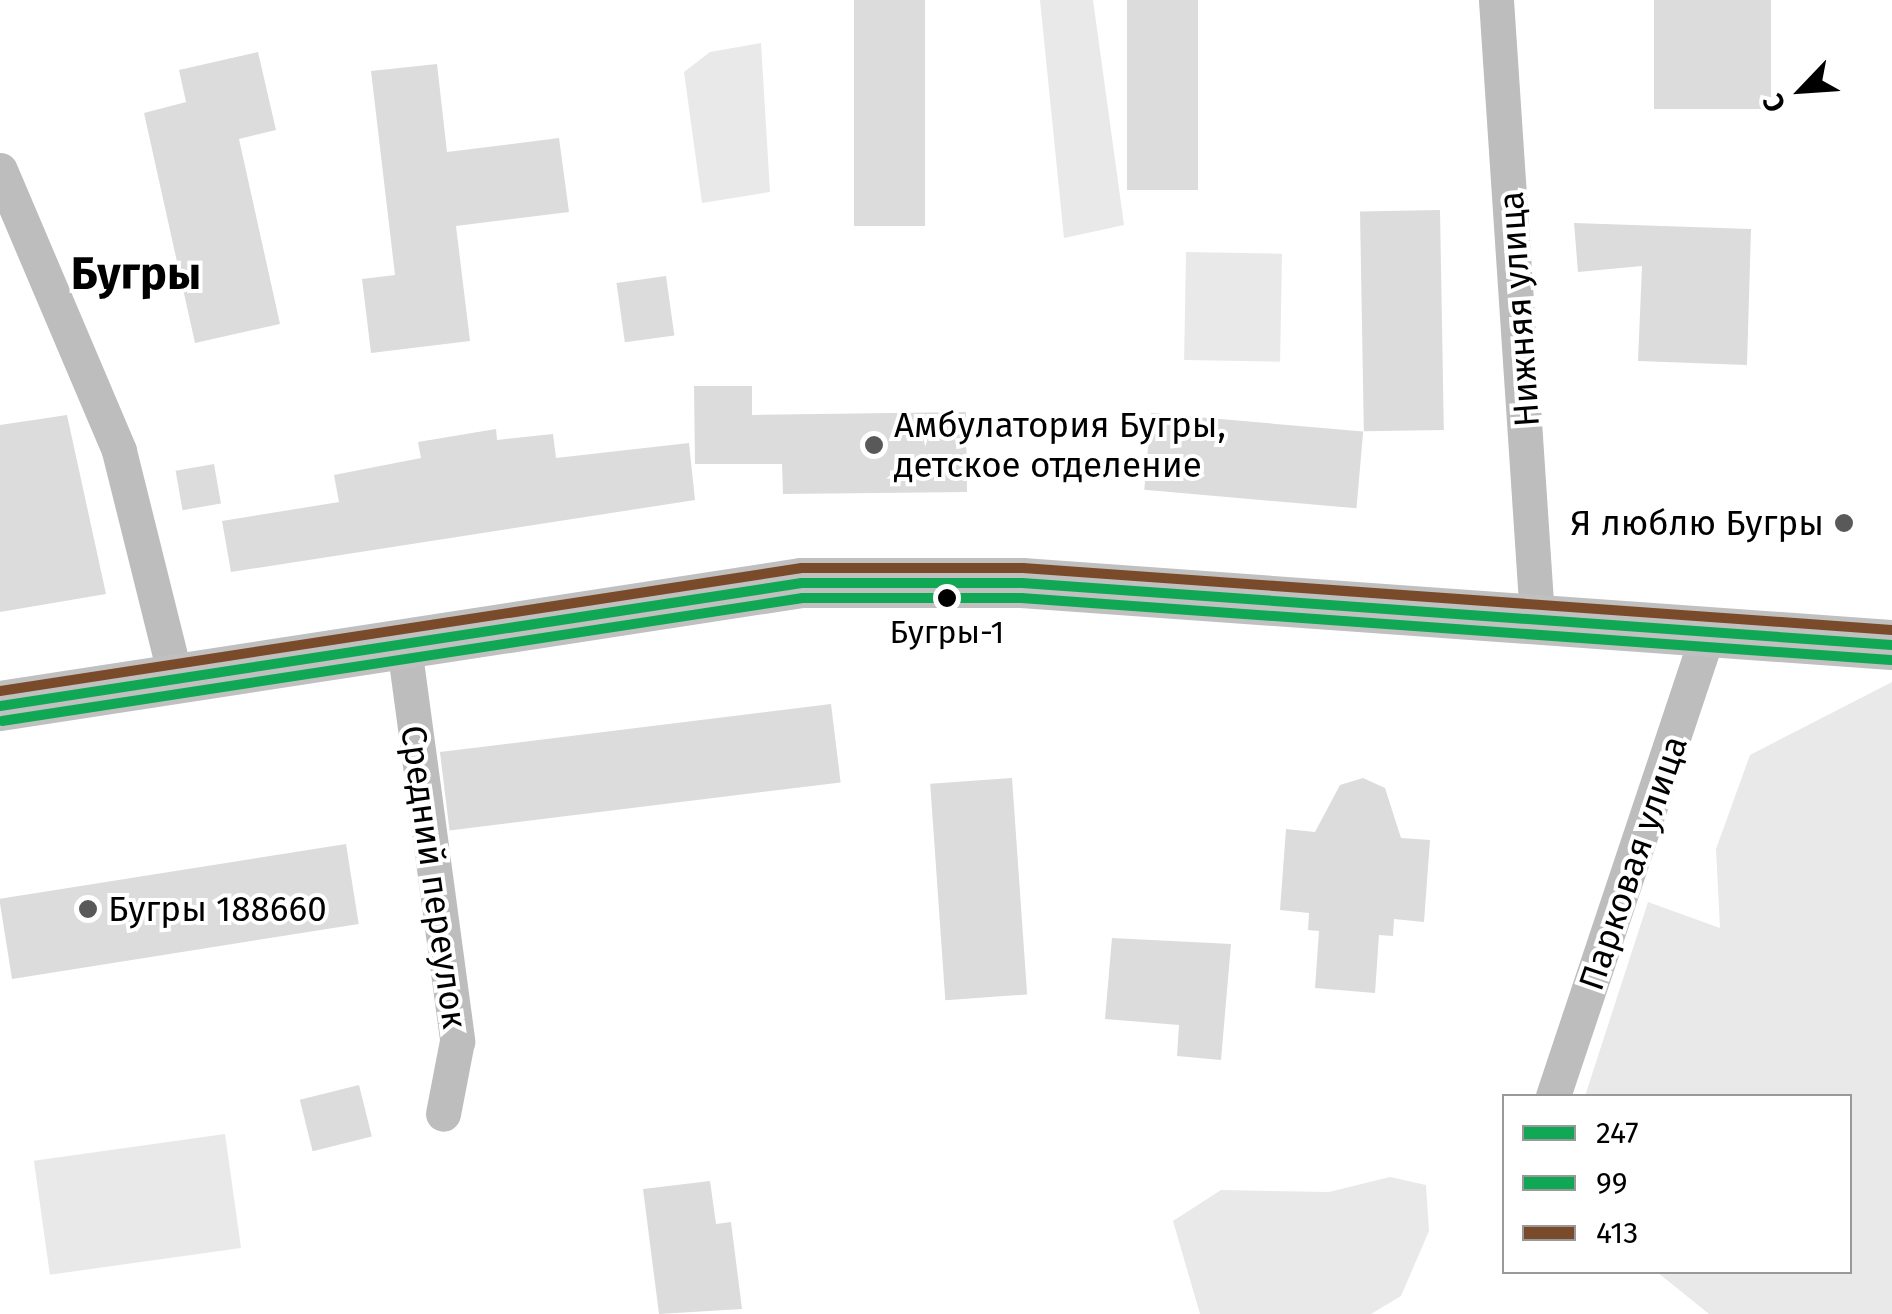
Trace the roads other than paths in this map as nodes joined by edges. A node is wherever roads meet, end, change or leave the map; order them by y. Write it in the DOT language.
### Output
graph roads {
  1 [pos="1496,0"];
  2 [pos="0,170"];
  3 [pos="1537,618"];
  4 [pos="1709,628"];
  5 [pos="403,639"];
  6 [pos="1892,645"];
  7 [pos="176,679"];
  8 [pos="0,706"];
  9 [pos="1554,1094"];
  10 [pos="443,1114"];
  1 -- 3 [label="street, Нижняя улица"];
  2 -- 7 [label="street"];
  3 -- 4 [label="main road"];
  3 -- 5 [label="main road"];
  4 -- 6 [label="main road"];
  4 -- 9 [label="street, Парковая улица"];
  5 -- 7 [label="main road"];
  5 -- 10 [label="street, Средний переулок"];
  7 -- 8 [label="main road"];
}
